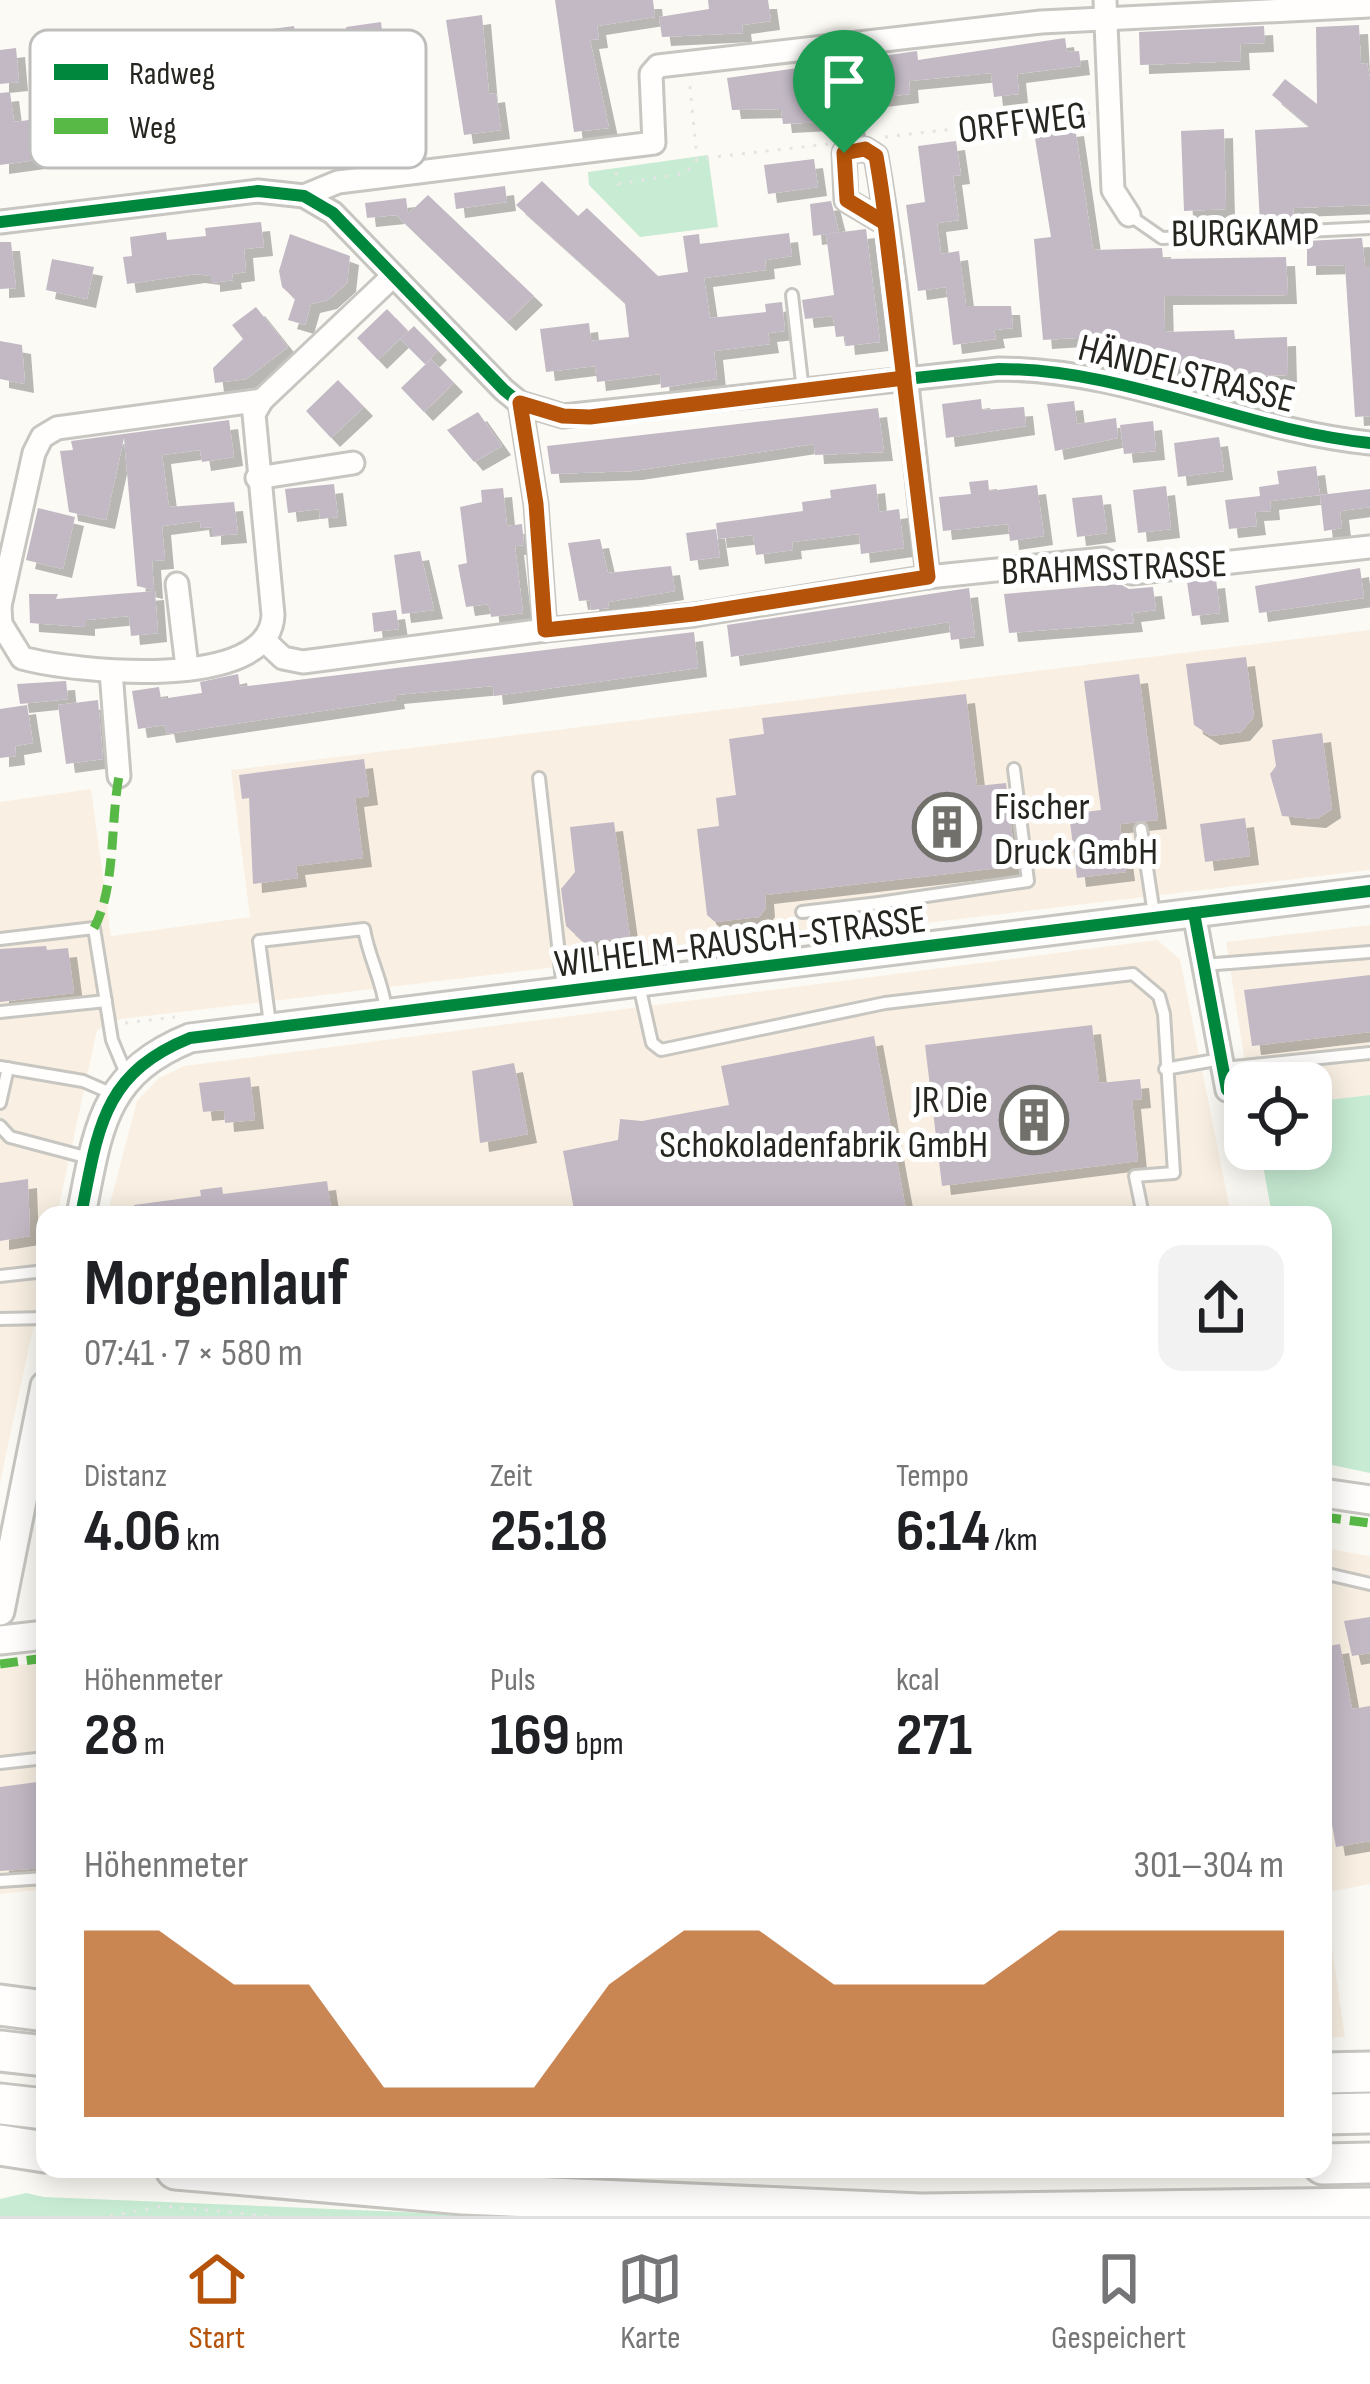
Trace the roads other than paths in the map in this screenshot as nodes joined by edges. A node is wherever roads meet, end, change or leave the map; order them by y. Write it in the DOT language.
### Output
graph roads {
  1 [pos="1370,6"];
  2 [pos="1106,10"];
  3 [pos="408,168"];
  4 [pos="409,174"];
  5 [pos="304,196"];
  6 [pos="1129,215"];
  7 [pos="0,222"];
  8 [pos="885,223"];
  9 [pos="1370,228"];
  10 [pos="393,276"];
  11 [pos="792,295"];
  12 [pos="904,378"];
  13 [pos="803,391"];
  14 [pos="262,400"];
  15 [pos="520,403"];
  16 [pos="1370,443"];
  17 [pos="353,464"];
  18 [pos="257,478"];
  19 [pos="1370,547"];
  20 [pos="928,577"];
  21 [pos="177,584"];
  22 [pos="0,607"];
  23 [pos="0,624"];
  24 [pos="545,630"];
  25 [pos="265,641"];
  26 [pos="187,667"];
  27 [pos="111,671"];
  28 [pos="1014,769"];
  29 [pos="119,776"];
  30 [pos="539,778"];
  31 [pos="1141,829"];
  32 [pos="1370,891"];
  33 [pos="880,903"];
  34 [pos="802,912"];
  35 [pos="1194,913"];
  36 [pos="1154,921"];
  37 [pos="0,939"];
  38 [pos="1370,952"];
  39 [pos="884,953"];
  40 [pos="1203,965"];
  41 [pos="638,982"];
  42 [pos="563,992"];
  43 [pos="106,1001"];
  44 [pos="0,1012"];
  45 [pos="386,1014"];
  46 [pos="270,1028"];
  47 [pos="1370,1053"];
  48 [pos="1301,1062"];
  49 [pos="4,1068"];
  50 [pos="1165,1069"];
  51 [pos="1224,1072"];
  52 [pos="120,1085"];
  53 [pos="0,1103"];
  54 [pos="0,1126"];
  55 [pos="92,1159"];
  56 [pos="83,1206"];
  57 [pos="1141,1206"];
  58 [pos="36,1272"];
  59 [pos="0,1276"];
  60 [pos="36,1318"];
  61 [pos="0,1319"];
  62 [pos="36,1444"];
  63 [pos="1332,1494"];
  64 [pos="1370,1500"];
  65 [pos="8,1532"];
  66 [pos="1332,1575"];
  67 [pos="1370,1584"];
  68 [pos="0,1611"];
  69 [pos="36,1636"];
  70 [pos="0,1640"];
  71 [pos="36,1759"];
  72 [pos="0,1763"];
  73 [pos="36,1879"];
  74 [pos="0,1881"];
  75 [pos="0,2005"];
  76 [pos="36,2010"];
  77 [pos="0,2051"];
  78 [pos="36,2055"];
  79 [pos="1370,2072"];
  80 [pos="1332,2073"];
  81 [pos="0,2104"];
  82 [pos="36,2108"];
  83 [pos="1370,2113"];
  84 [pos="1332,2114"];
  85 [pos="0,2145"];
  86 [pos="36,2151"];
  87 [pos="1370,2163"];
  88 [pos="1332,2164"];
  89 [pos="36,2167"];
  90 [pos="0,2169"];
  91 [pos="279,2178"];
  92 [pos="1370,2207"];
  1 -- 2 [label="street"];
  2 -- 4 [label="street"];
  2 -- 6 [label="street, BURGKAMP"];
  3 -- 4 [label="lane"];
  4 -- 5 [label="street"];
  5 -- 7 [label="street"];
  5 -- 10 [label="street"];
  6 -- 9 [label="lane, BURGKAMP"];
  8 -- 12 [label="street"];
  10 -- 14 [label="street"];
  10 -- 15 [label="street"];
  11 -- 13 [label="lane"];
  12 -- 13 [label="street, HÄNDELSTRASSE"];
  12 -- 16 [label="street, HÄNDELSTRASSE"];
  12 -- 20 [label="street"];
  13 -- 15 [label="street, HÄNDELSTRASSE"];
  14 -- 18 [label="street"];
  14 -- 22 [label="street"];
  15 -- 24 [label="street"];
  17 -- 18 [label="street"];
  18 -- 25 [label="street"];
  19 -- 20 [label="street, BRAHMSSTRASSE"];
  20 -- 24 [label="street, BRAHMSSTRASSE"];
  21 -- 26 [label="street"];
  22 -- 23 [label="street"];
  23 -- 27 [label="street"];
  24 -- 25 [label="street, BRAHMSSTRASSE"];
  25 -- 26 [label="street"];
  26 -- 27 [label="street"];
  27 -- 29 [label="street"];
  28 -- 33 [label="lane"];
  30 -- 42 [label="lane"];
  31 -- 36 [label="lane"];
  32 -- 35 [label="street, WILHELM-RAUSCH-STRASSE"];
  33 -- 34 [label="lane"];
  33 -- 39 [label="lane"];
  35 -- 36 [label="street, WILHELM-RAUSCH-STRASSE"];
  35 -- 40 [label="street"];
  36 -- 39 [label="street, WILHELM-RAUSCH-STRASSE"];
  37 -- 43 [label="lane"];
  38 -- 40 [label="lane"];
  39 -- 41 [label="street, WILHELM-RAUSCH-STRASSE"];
  40 -- 51 [label="street"];
  41 -- 42 [label="street, WILHELM-RAUSCH-STRASSE"];
  41 -- 50 [label="lane"];
  42 -- 45 [label="street, WILHELM-RAUSCH-STRASSE"];
  43 -- 44 [label="lane"];
  43 -- 52 [label="lane"];
  45 -- 46 [label="street, WILHELM-RAUSCH-STRASSE"];
  45 -- 46 [label="lane"];
  46 -- 52 [label="street, WILHELM-RAUSCH-STRASSE"];
  47 -- 48 [label="lane"];
  49 -- 52 [label="lane"];
  49 -- 53 [label="lane"];
  50 -- 51 [label="lane"];
  50 -- 57 [label="lane"];
  52 -- 55 [label="street"];
  54 -- 55 [label="lane"];
  55 -- 56 [label="street"];
  58 -- 59 [label="lane"];
  60 -- 61 [label="lane"];
  62 -- 65 [label="street"];
  63 -- 64 [label="street"];
  65 -- 68 [label="street"];
  66 -- 67 [label="lane"];
  69 -- 70 [label="street"];
  71 -- 72 [label="lane"];
  73 -- 74 [label="lane"];
  75 -- 76 [label="highway"];
  77 -- 78 [label="highway"];
  79 -- 80 [label="highway"];
  81 -- 82 [label="highway"];
  83 -- 84 [label="highway"];
  85 -- 86 [label="highway"];
  87 -- 88 [label="highway"];
  89 -- 90 [label="highway"];
  91 -- 92 [label="highway"];
}
